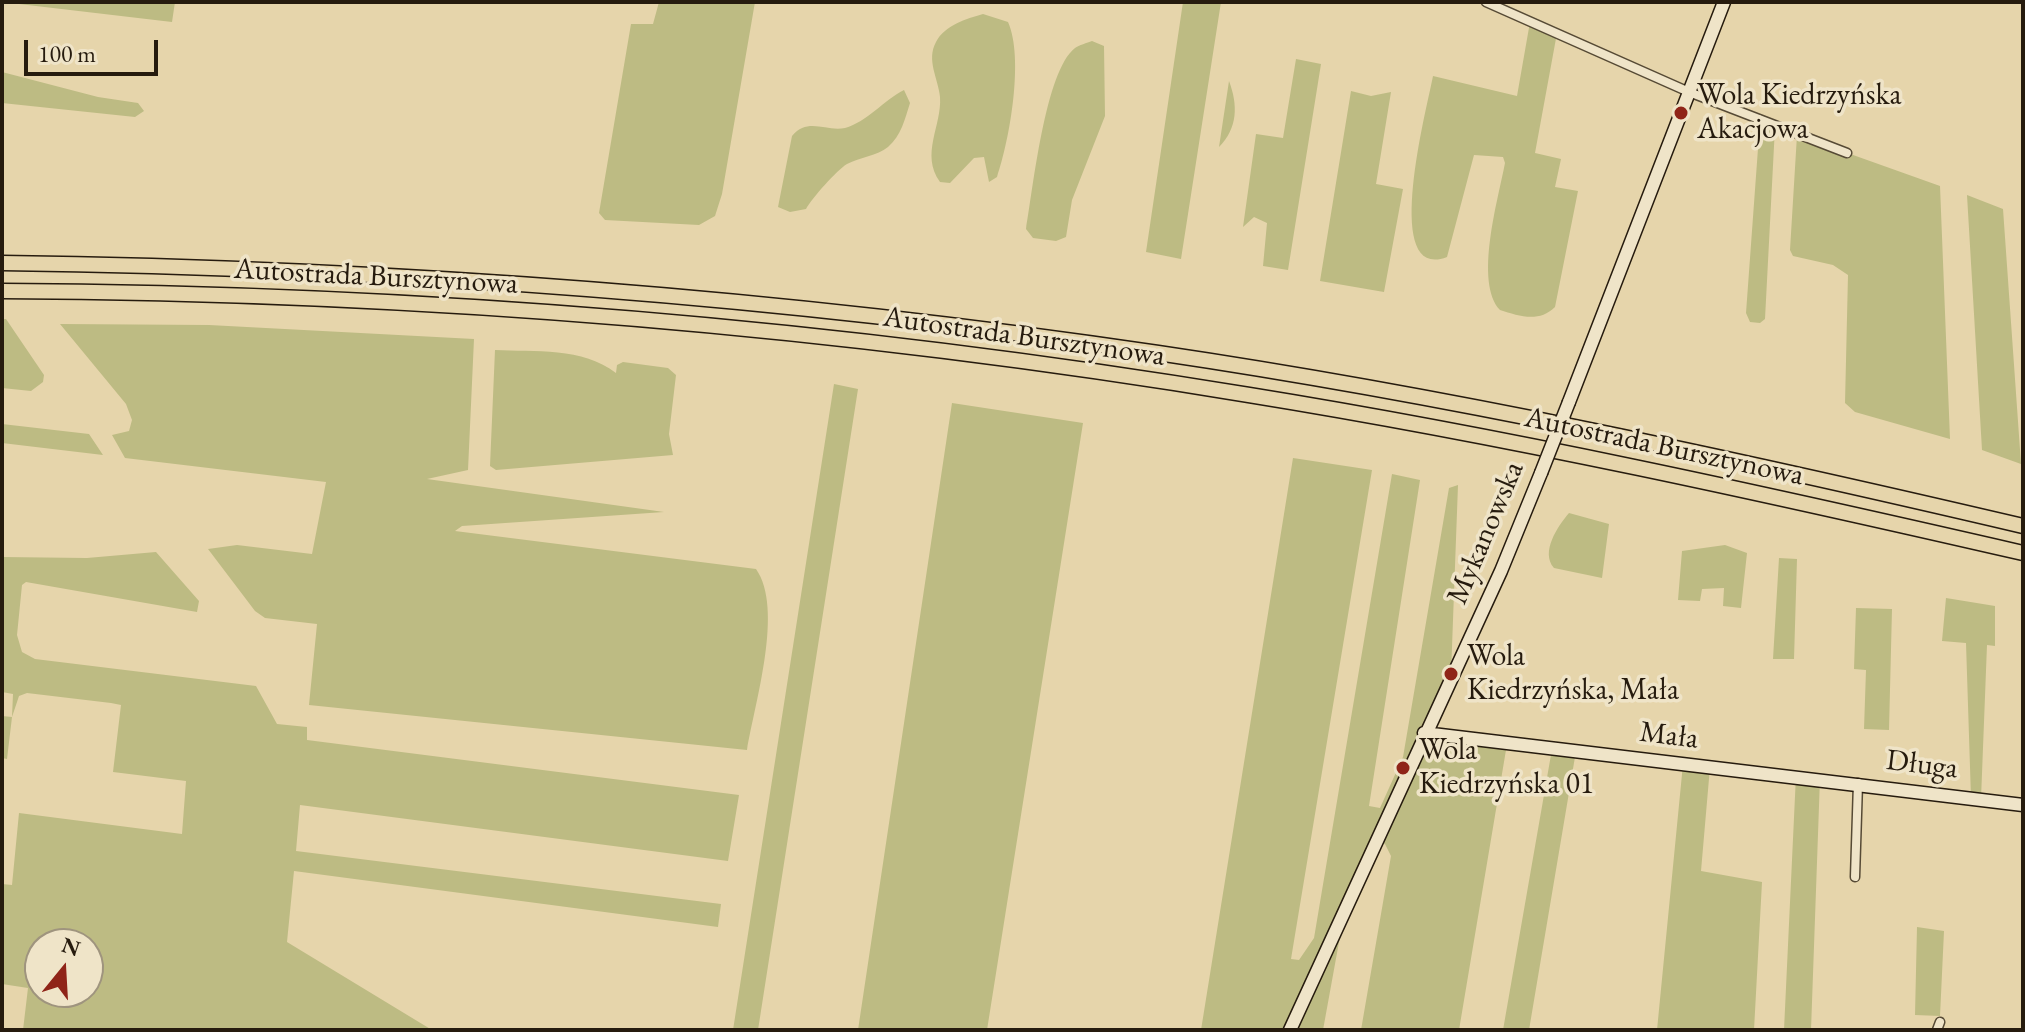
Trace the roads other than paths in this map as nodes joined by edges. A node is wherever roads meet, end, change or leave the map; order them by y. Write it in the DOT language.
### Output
graph roads {
  1 [pos="1486,2"];
  2 [pos="1724,2"];
  3 [pos="1689,92"];
  4 [pos="1847,153"];
  5 [pos="2,263"];
  6 [pos="2,291"];
  7 [pos="2023,526"];
  8 [pos="2023,553"];
  9 [pos="1424,733"];
  10 [pos="1814,777"];
  11 [pos="1858,783"];
  12 [pos="2023,805"];
  13 [pos="1855,877"];
  14 [pos="1290,1030"];
  1 -- 3 [label="street"];
  2 -- 3 [label="main road, Mykanowska"];
  3 -- 4 [label="street"];
  3 -- 9 [label="main road, Mykanowska, bridge"];
  5 -- 7 [label="highway, Autostrada Bursztynowa"];
  6 -- 8 [label="highway, Autostrada Bursztynowa"];
  9 -- 10 [label="main road, Mała"];
  9 -- 14 [label="main road, Mykanowska"];
  10 -- 11 [label="main road, Długa"];
  11 -- 12 [label="main road, Długa"];
  11 -- 13 [label="street"];
}
